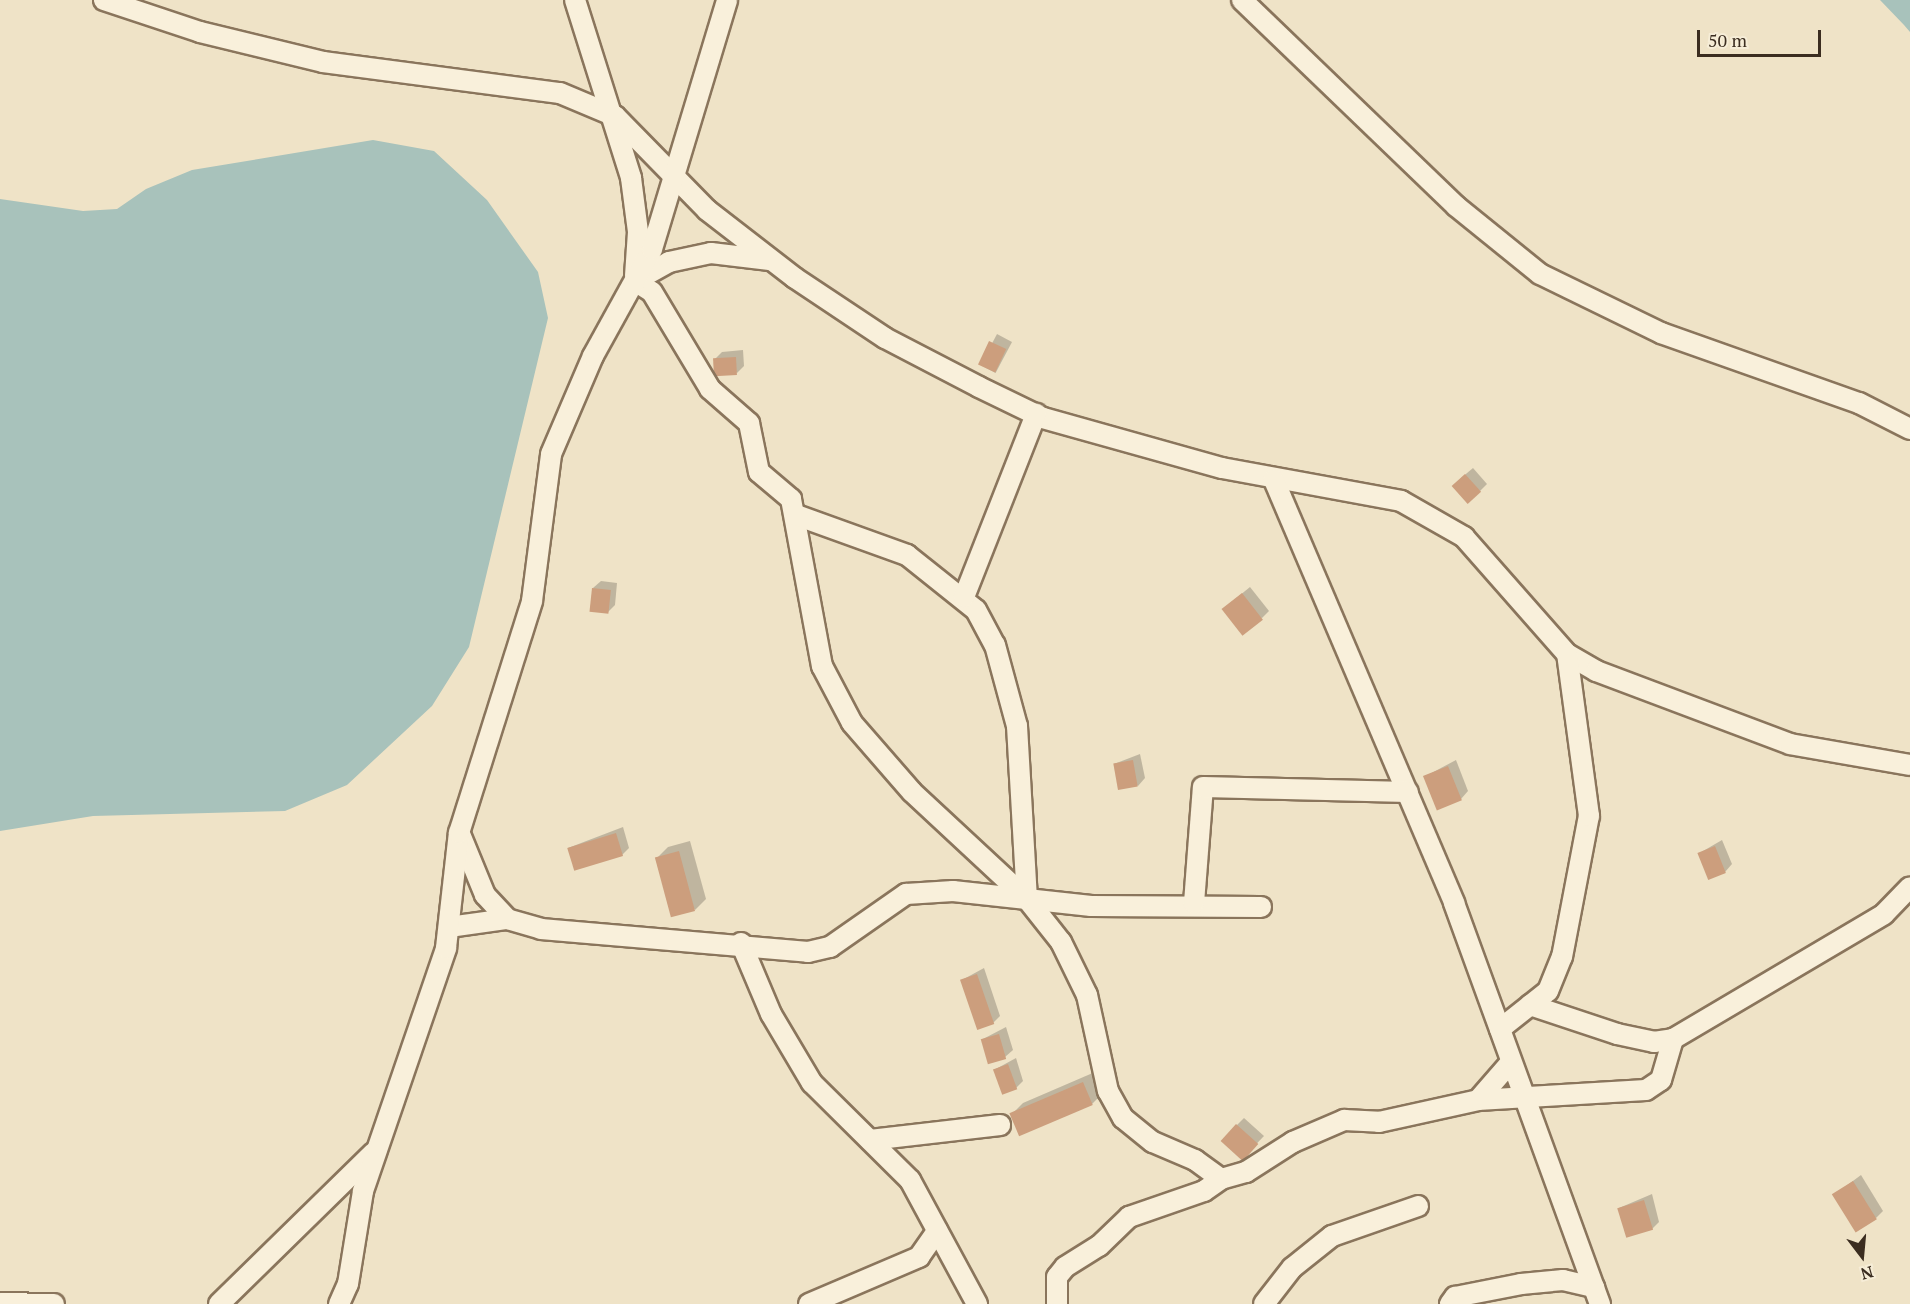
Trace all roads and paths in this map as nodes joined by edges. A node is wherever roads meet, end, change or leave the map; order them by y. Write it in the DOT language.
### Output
graph roads {
  1 [pos="104,0"];
  2 [pos="574,0"];
  3 [pos="727,0"];
  4 [pos="1242,0"];
  5 [pos="615,116"];
  6 [pos="678,176"];
  7 [pos="771,260"];
  8 [pos="634,281"];
  9 [pos="1036,414"];
  10 [pos="1910,429"];
  11 [pos="1275,480"];
  12 [pos="796,515"];
  13 [pos="964,597"];
  14 [pos="1567,654"];
  15 [pos="1910,765"];
  16 [pos="1408,792"];
  17 [pos="459,833"];
  18 [pos="1910,887"];
  19 [pos="1027,899"];
  20 [pos="1194,903"];
  21 [pos="1261,907"];
  22 [pos="507,919"];
  23 [pos="449,927"];
  24 [pos="741,943"];
  25 [pos="1530,1005"];
  26 [pos="1500,1029"];
  27 [pos="1673,1040"];
  28 [pos="1511,1062"];
  29 [pos="1523,1094"];
  30 [pos="1478,1100"];
  31 [pos="1000,1125"];
  32 [pos="870,1140"];
  33 [pos="377,1149"];
  34 [pos="1221,1179"];
  35 [pos="1418,1206"];
  36 [pos="937,1231"];
  37 [pos="1597,1296"];
  38 [pos="0,1303"];
  39 [pos="54,1304"];
  40 [pos="219,1304"];
  41 [pos="339,1304"];
  42 [pos="809,1304"];
  43 [pos="977,1304"];
  44 [pos="1057,1304"];
  45 [pos="1264,1304"];
  46 [pos="1450,1304"];
  1 -- 5 [label="street"];
  2 -- 5 [label="street"];
  3 -- 6 [label="street"];
  4 -- 10 [label="street"];
  5 -- 6 [label="street"];
  5 -- 8 [label="street"];
  6 -- 7 [label="street"];
  6 -- 8 [label="street"];
  7 -- 8 [label="street"];
  7 -- 9 [label="street"];
  8 -- 12 [label="street"];
  8 -- 17 [label="street"];
  9 -- 11 [label="street"];
  9 -- 13 [label="street"];
  11 -- 14 [label="street"];
  11 -- 16 [label="street"];
  12 -- 13 [label="street"];
  12 -- 19 [label="street"];
  13 -- 19 [label="street"];
  14 -- 15 [label="street"];
  14 -- 25 [label="street"];
  16 -- 20 [label="street"];
  16 -- 26 [label="street"];
  17 -- 22 [label="street"];
  17 -- 23 [label="street"];
  18 -- 27 [label="street"];
  19 -- 20 [label="street"];
  19 -- 24 [label="street"];
  19 -- 34 [label="street"];
  20 -- 21 [label="street"];
  22 -- 23 [label="street"];
  22 -- 24 [label="street"];
  23 -- 33 [label="street"];
  24 -- 32 [label="street"];
  25 -- 26 [label="street"];
  25 -- 27 [label="street"];
  26 -- 28 [label="street"];
  27 -- 29 [label="street"];
  28 -- 29 [label="street"];
  28 -- 30 [label="street"];
  29 -- 30 [label="street"];
  29 -- 37 [label="street"];
  30 -- 34 [label="street"];
  31 -- 32 [label="street"];
  32 -- 36 [label="street"];
  33 -- 40 [label="street"];
  33 -- 41 [label="street"];
  34 -- 44 [label="street"];
  35 -- 45 [label="street"];
  36 -- 42 [label="street"];
  36 -- 43 [label="street"];
  37 -- 46 [label="street"];
  38 -- 39 [label="street"];
}
